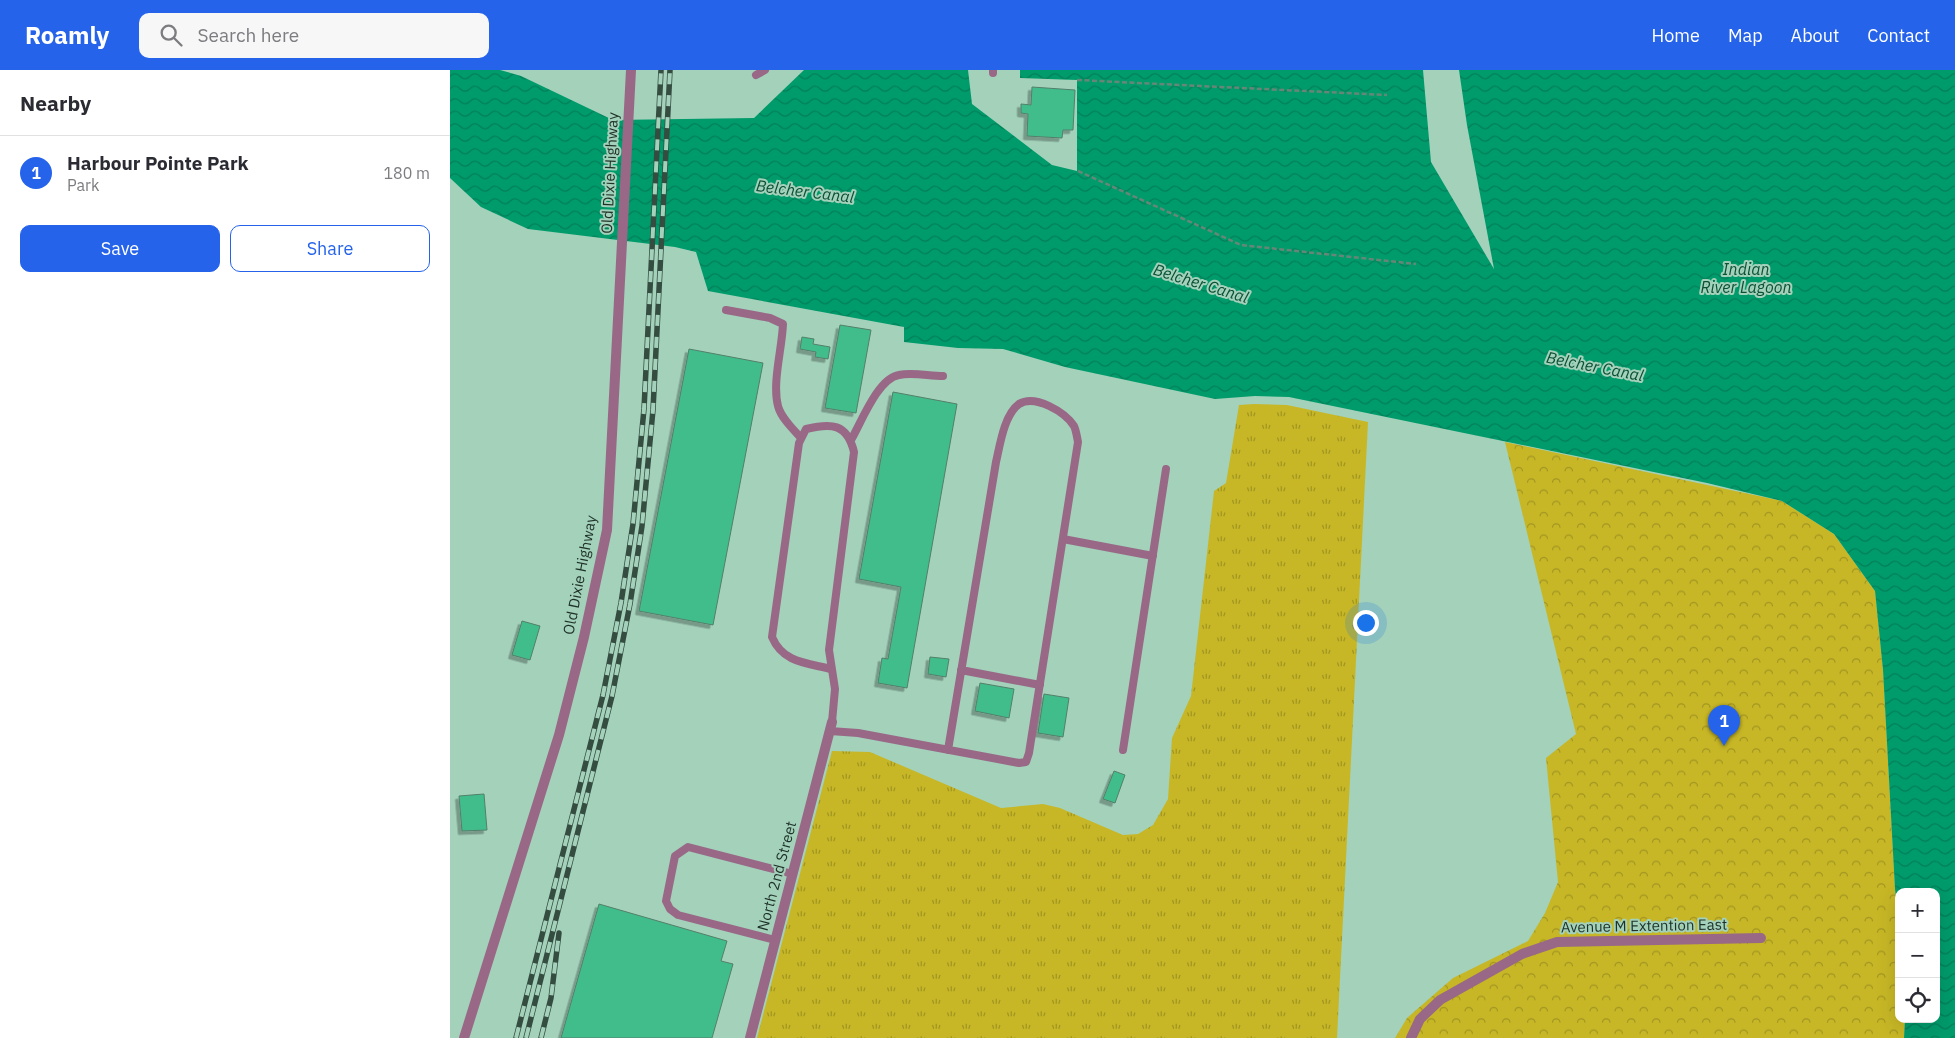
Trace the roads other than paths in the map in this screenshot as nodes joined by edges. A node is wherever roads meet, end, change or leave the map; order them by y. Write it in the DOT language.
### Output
graph roads {
  1 [pos="630,70"];
  2 [pos="765,70"];
  3 [pos="756,75"];
  4 [pos="726,310"];
  5 [pos="943,376"];
  6 [pos="801,438"];
  7 [pos="851,440"];
  8 [pos="1166,469"];
  9 [pos="1063,539"];
  10 [pos="1153,556"];
  11 [pos="832,669"];
  12 [pos="961,670"];
  13 [pos="1040,685"];
  14 [pos="831,726"];
  15 [pos="948,750"];
  16 [pos="1123,750"];
  17 [pos="793,874"];
  18 [pos="1761,938"];
  19 [pos="775,940"];
  20 [pos="464,1038"];
  21 [pos="750,1038"];
  22 [pos="1411,1038"];
  1 -- 20 [label="street, Old Dixie Highway"];
  2 -- 3 [label="lane"];
  4 -- 6 [label="lane"];
  5 -- 7 [label="lane"];
  6 -- 7 [label="lane"];
  6 -- 11 [label="lane"];
  7 -- 11 [label="lane"];
  8 -- 10 [label="lane"];
  9 -- 10 [label="lane"];
  9 -- 12 [label="lane"];
  9 -- 13 [label="lane"];
  10 -- 16 [label="lane"];
  11 -- 14 [label="lane"];
  12 -- 13 [label="lane"];
  12 -- 15 [label="lane"];
  13 -- 15 [label="lane"];
  14 -- 15 [label="lane"];
  14 -- 17 [label="street, North 2nd Street"];
  17 -- 19 [label="street, North 2nd Street"];
  17 -- 19 [label="lane"];
  18 -- 22 [label="street, Avenue M Extention East"];
  19 -- 21 [label="street, North 2nd Street"];
}
